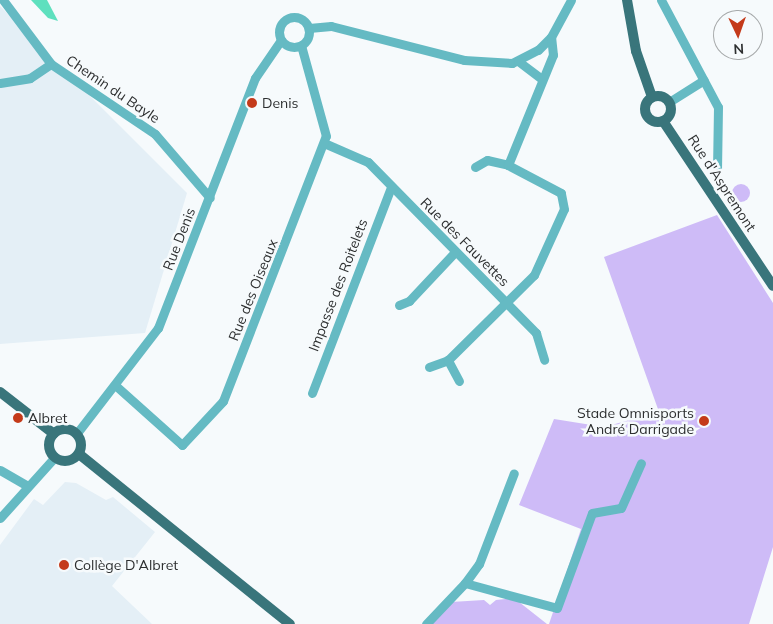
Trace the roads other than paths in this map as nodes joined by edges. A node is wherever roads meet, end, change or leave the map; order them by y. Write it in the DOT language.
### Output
graph roads {
  1 [pos="3,0"];
  2 [pos="571,0"];
  3 [pos="627,0"];
  4 [pos="661,0"];
  5 [pos="309,28"];
  6 [pos="551,37"];
  7 [pos="281,40"];
  8 [pos="301,45"];
  9 [pos="518,61"];
  10 [pos="50,64"];
  11 [pos="542,79"];
  12 [pos="704,80"];
  13 [pos="0,83"];
  14 [pos="652,97"];
  15 [pos="669,102"];
  16 [pos="663,121"];
  17 [pos="324,143"];
  18 [pos="508,165"];
  19 [pos="476,167"];
  20 [pos="717,171"];
  21 [pos="391,187"];
  22 [pos="210,198"];
  23 [pos="455,252"];
  24 [pos="773,286"];
  25 [pos="506,302"];
  26 [pos="398,305"];
  27 [pos="448,360"];
  28 [pos="544,360"];
  29 [pos="429,367"];
  30 [pos="459,381"];
  31 [pos="114,385"];
  32 [pos="0,392"];
  33 [pos="312,393"];
  34 [pos="77,433"];
  35 [pos="54,434"];
  36 [pos="78,454"];
  37 [pos="56,457"];
  38 [pos="642,463"];
  39 [pos="0,470"];
  40 [pos="514,473"];
  41 [pos="26,485"];
  42 [pos="0,518"];
  43 [pos="465,583"];
  44 [pos="290,624"];
  45 [pos="426,624"];
  1 -- 10 [label="street, Chemin du Bayle"];
  2 -- 6 [label="street"];
  3 -- 14 [label="main road"];
  4 -- 12 [label="street"];
  5 -- 7 [label="street"];
  5 -- 8 [label="street"];
  5 -- 9 [label="street"];
  6 -- 9 [label="street"];
  6 -- 11 [label="street"];
  7 -- 8 [label="street"];
  7 -- 22 [label="street, Rue Denis"];
  8 -- 17 [label="street, Rue des Oiseaux"];
  9 -- 11 [label="street"];
  10 -- 13 [label="street"];
  10 -- 22 [label="street, Chemin du Bayle"];
  11 -- 18 [label="street"];
  12 -- 15 [label="street"];
  12 -- 20 [label="street"];
  14 -- 15 [label="main road"];
  14 -- 16 [label="main road"];
  15 -- 16 [label="main road"];
  16 -- 24 [label="main road, Rue d'Aspremont"];
  17 -- 21 [label="street, Rue des Fauvettes"];
  17 -- 31 [label="street, Rue des Oiseaux"];
  18 -- 19 [label="street, Rue des Fauvettes"];
  18 -- 25 [label="street, Rue des Fauvettes"];
  21 -- 23 [label="street, Rue des Fauvettes"];
  21 -- 33 [label="street, Impasse des Roitelets"];
  22 -- 31 [label="street, Rue Denis"];
  23 -- 25 [label="street, Rue des Fauvettes"];
  23 -- 26 [label="street"];
  25 -- 27 [label="street"];
  25 -- 28 [label="street"];
  27 -- 29 [label="street"];
  27 -- 30 [label="street"];
  31 -- 34 [label="street, Rue Denis"];
  32 -- 35 [label="main road"];
  34 -- 35 [label="main road"];
  34 -- 36 [label="main road"];
  35 -- 37 [label="main road"];
  36 -- 37 [label="main road"];
  36 -- 44 [label="main road"];
  37 -- 41 [label="street"];
  38 -- 43 [label="street"];
  39 -- 41 [label="street"];
  40 -- 43 [label="street"];
  41 -- 42 [label="street"];
  43 -- 45 [label="street"];
}
